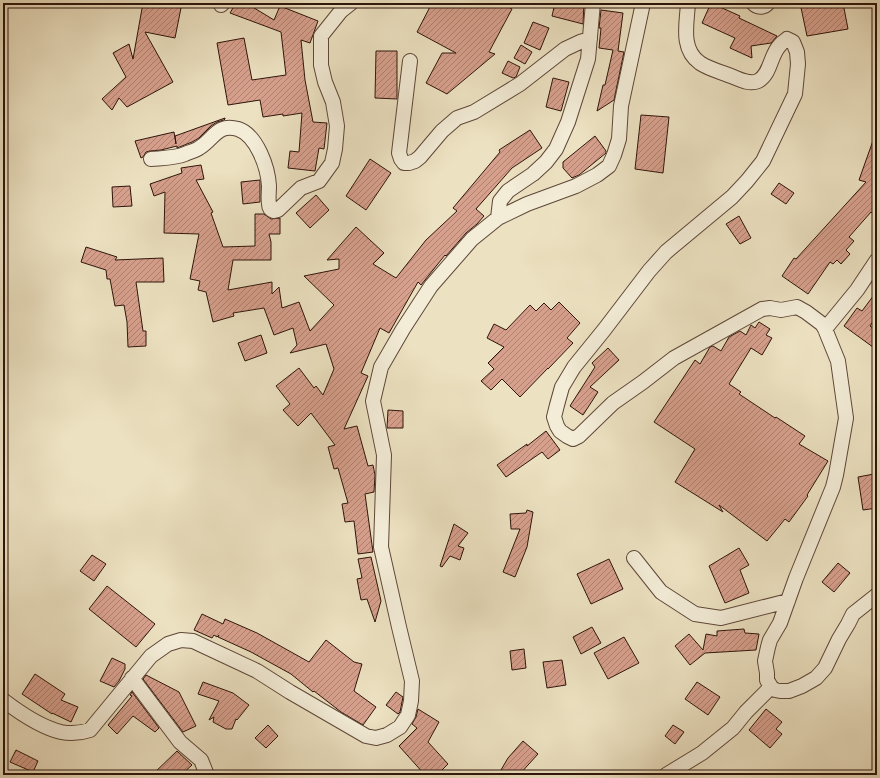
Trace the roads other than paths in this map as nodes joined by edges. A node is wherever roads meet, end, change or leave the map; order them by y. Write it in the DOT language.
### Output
graph roads {
  1 [pos="350,3"];
  2 [pos="593,3"];
  3 [pos="643,3"];
  4 [pos="688,3"];
  5 [pos="753,3"];
  6 [pos="768,3"];
  7 [pos="590,39"];
  8 [pos="410,61"];
  9 [pos="151,159"];
  10 [pos="498,218"];
  11 [pos="877,260"];
  12 [pos="825,329"];
  13 [pos="634,558"];
  14 [pos="877,596"];
  15 [pos="788,601"];
  16 [pos="132,678"];
  17 [pos="771,687"];
  18 [pos="3,700"];
  19 [pos="207,775"];
  20 [pos="666,775"];
  1 -- 9 [label="street"];
  2 -- 7 [label="street"];
  3 -- 10 [label="street"];
  4 -- 12 [label="street"];
  5 -- 6 [label="street"];
  7 -- 8 [label="street"];
  7 -- 10 [label="street"];
  10 -- 16 [label="street"];
  11 -- 12 [label="street"];
  12 -- 15 [label="street"];
  13 -- 15 [label="street"];
  14 -- 17 [label="street"];
  15 -- 17 [label="street"];
  16 -- 18 [label="street"];
  16 -- 19 [label="street"];
  17 -- 20 [label="street"];
}
